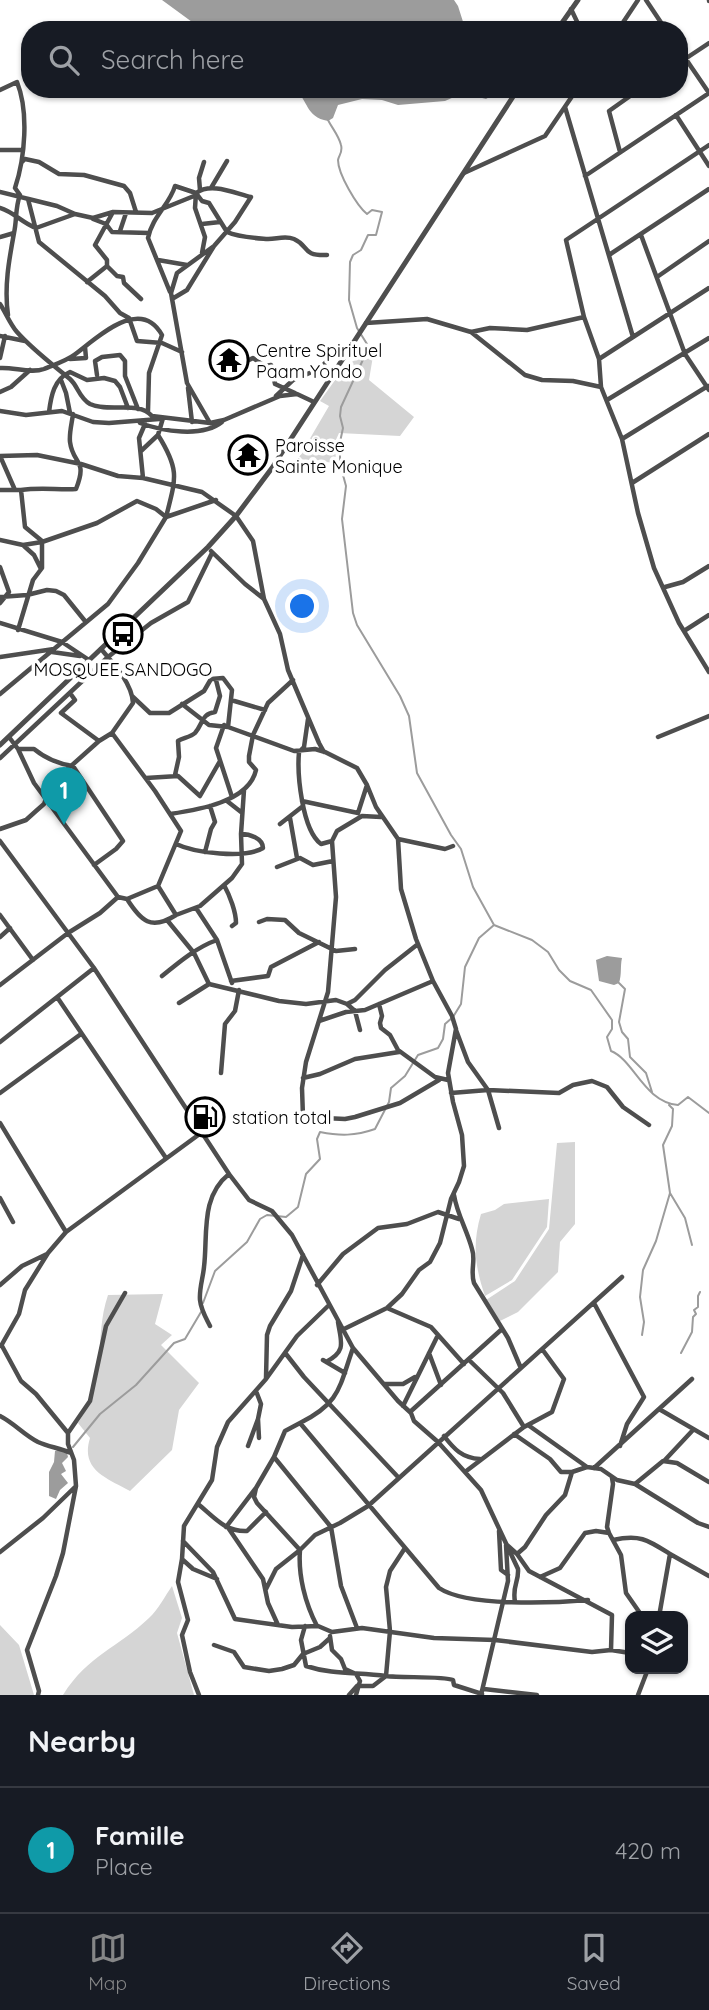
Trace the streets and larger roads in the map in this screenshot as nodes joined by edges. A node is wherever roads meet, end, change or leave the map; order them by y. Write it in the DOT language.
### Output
graph roads {
  1 [pos="578,0"];
  2 [pos="638,0"];
  3 [pos="646,0"];
  4 [pos="571,8"];
  5 [pos="563,21"];
  6 [pos="576,21"];
  7 [pos="624,21"];
  8 [pos="660,21"];
  9 [pos="709,43"];
  10 [pos="688,57"];
  11 [pos="688,61"];
  12 [pos="0,90"];
  13 [pos="709,93"];
  14 [pos="21,96"];
  15 [pos="22,98"];
  16 [pos="512,98"];
  17 [pos="571,98"];
  18 [pos="627,98"];
  19 [pos="565,107"];
  20 [pos="676,115"];
  21 [pos="709,145"];
  22 [pos="0,150"];
  23 [pos="21,150"];
  24 [pos="699,151"];
  25 [pos="620,152"];
  26 [pos="227,161"];
  27 [pos="204,162"];
  28 [pos="21,163"];
  29 [pos="709,166"];
  30 [pos="464,173"];
  31 [pos="585,176"];
  32 [pos="211,188"];
  33 [pos="709,189"];
  34 [pos="0,191"];
  35 [pos="197,193"];
  36 [pos="20,195"];
  37 [pos="172,197"];
  38 [pos="28,199"];
  39 [pos="180,203"];
  40 [pos="0,208"];
  41 [pos="162,209"];
  42 [pos="113,212"];
  43 [pos="126,212"];
  44 [pos="139,213"];
  45 [pos="75,214"];
  46 [pos="15,215"];
  47 [pos="598,217"];
  48 [pos="93,218"];
  49 [pos="220,222"];
  50 [pos="106,224"];
  51 [pos="202,224"];
  52 [pos="152,226"];
  53 [pos="36,228"];
  54 [pos="120,231"];
  55 [pos="112,232"];
  56 [pos="227,232"];
  57 [pos="15,233"];
  58 [pos="149,233"];
  59 [pos="100,234"];
  60 [pos="641,235"];
  61 [pos="0,237"];
  62 [pos="709,241"];
  63 [pos="215,246"];
  64 [pos="202,253"];
  65 [pos="609,254"];
  66 [pos="327,255"];
  67 [pos="157,260"];
  68 [pos="188,265"];
  69 [pos="107,266"];
  70 [pos="657,276"];
  71 [pos="87,282"];
  72 [pos="709,288"];
  73 [pos="171,296"];
  74 [pos="141,299"];
  75 [pos="0,304"];
  76 [pos="669,315"];
  77 [pos="8,316"];
  78 [pos="584,317"];
  79 [pos="129,318"];
  80 [pos="365,323"];
  81 [pos="471,332"];
  82 [pos="2,336"];
  83 [pos="633,337"];
  84 [pos="709,338"];
  85 [pos="26,341"];
  86 [pos="159,343"];
  87 [pos="85,347"];
  88 [pos="349,348"];
  89 [pos="182,352"];
  90 [pos="685,354"];
  91 [pos="0,358"];
  92 [pos="599,359"];
  93 [pos="63,360"];
  94 [pos="243,363"];
  95 [pos="51,364"];
  96 [pos="0,368"];
  97 [pos="30,370"];
  98 [pos="97,377"];
  99 [pos="62,378"];
  100 [pos="187,383"];
  101 [pos="601,387"];
  102 [pos="708,387"];
  103 [pos="286,388"];
  104 [pos="0,391"];
  105 [pos="297,394"];
  106 [pos="273,399"];
  107 [pos="607,400"];
  108 [pos="314,402"];
  109 [pos="128,408"];
  110 [pos="138,409"];
  111 [pos="0,411"];
  112 [pos="148,411"];
  113 [pos="49,412"];
  114 [pos="71,413"];
  115 [pos="163,418"];
  116 [pos="224,420"];
  117 [pos="192,422"];
  118 [pos="144,423"];
  119 [pos="210,423"];
  120 [pos="159,427"];
  121 [pos="709,434"];
  122 [pos="158,435"];
  123 [pos="622,439"];
  124 [pos="141,452"];
  125 [pos="0,456"];
  126 [pos="81,464"];
  127 [pos="143,478"];
  128 [pos="632,483"];
  129 [pos="174,486"];
  130 [pos="0,490"];
  131 [pos="18,490"];
  132 [pos="216,500"];
  133 [pos="236,516"];
  134 [pos="166,517"];
  135 [pos="0,540"];
  136 [pos="43,542"];
  137 [pos="23,545"];
  138 [pos="210,550"];
  139 [pos="709,566"];
  140 [pos="0,567"];
  141 [pos="41,569"];
  142 [pos="665,587"];
  143 [pos="27,595"];
  144 [pos="3,596"];
  145 [pos="264,599"];
  146 [pos="0,603"];
  147 [pos="709,615"];
  148 [pos="85,621"];
  149 [pos="0,623"];
  150 [pos="18,630"];
  151 [pos="684,631"];
  152 [pos="62,642"];
  153 [pos="101,649"];
  154 [pos="53,651"];
  155 [pos="0,657"];
  156 [pos="108,657"];
  157 [pos="87,658"];
  158 [pos="708,665"];
  159 [pos="709,673"];
  160 [pos="216,679"];
  161 [pos="293,680"];
  162 [pos="70,693"];
  163 [pos="0,694"];
  164 [pos="132,696"];
  165 [pos="231,700"];
  166 [pos="182,704"];
  167 [pos="265,710"];
  168 [pos="308,715"];
  169 [pos="709,716"];
  170 [pos="202,719"];
  171 [pos="226,726"];
  172 [pos="112,733"];
  173 [pos="253,735"];
  174 [pos="9,737"];
  175 [pos="658,737"];
  176 [pos="1,741"];
  177 [pos="99,741"];
  178 [pos="16,747"];
  179 [pos="299,752"];
  180 [pos="325,752"];
  181 [pos="0,758"];
  182 [pos="220,761"];
  183 [pos="73,766"];
  184 [pos="175,775"];
  185 [pos="146,778"];
  186 [pos="367,785"];
  187 [pos="244,789"];
  188 [pos="45,798"];
  189 [pos="230,799"];
  190 [pos="303,804"];
  191 [pos="210,806"];
  192 [pos="241,812"];
  193 [pos="358,813"];
  194 [pos="170,814"];
  195 [pos="382,817"];
  196 [pos="290,818"];
  197 [pos="355,820"];
  198 [pos="280,824"];
  199 [pos="0,829"];
  200 [pos="241,834"];
  201 [pos="398,839"];
  202 [pos="0,841"];
  203 [pos="332,841"];
  204 [pos="176,844"];
  205 [pos="453,846"];
  206 [pos="205,852"];
  207 [pos="242,854"];
  208 [pos="297,858"];
  209 [pos="332,862"];
  210 [pos="94,864"];
  211 [pos="277,867"];
  212 [pos="224,885"];
  213 [pos="158,886"];
  214 [pos="118,897"];
  215 [pos="127,899"];
  216 [pos="196,908"];
  217 [pos="0,915"];
  218 [pos="176,915"];
  219 [pos="167,920"];
  220 [pos="259,922"];
  221 [pos="232,926"];
  222 [pos="10,928"];
  223 [pos="68,933"];
  224 [pos="0,937"];
  225 [pos="217,940"];
  226 [pos="319,942"];
  227 [pos="418,944"];
  228 [pos="331,947"];
  229 [pos="355,949"];
  230 [pos="194,953"];
  231 [pos="33,960"];
  232 [pos="94,968"];
  233 [pos="162,976"];
  234 [pos="231,981"];
  235 [pos="433,981"];
  236 [pos="209,984"];
  237 [pos="0,985"];
  238 [pos="236,990"];
  239 [pos="57,997"];
  240 [pos="326,1001"];
  241 [pos="179,1003"];
  242 [pos="347,1004"];
  243 [pos="379,1004"];
  244 [pos="355,1011"];
  245 [pos="319,1021"];
  246 [pos="456,1029"];
  247 [pos="360,1030"];
  248 [pos="81,1034"];
  249 [pos="0,1042"];
  250 [pos="400,1052"];
  251 [pos="221,1073"];
  252 [pos="303,1078"];
  253 [pos="439,1080"];
  254 [pos="448,1080"];
  255 [pos="488,1090"];
  256 [pos="0,1093"];
  257 [pos="451,1093"];
  258 [pos="0,1124"];
  259 [pos="649,1125"];
  260 [pos="499,1128"];
  261 [pos="201,1133"];
  262 [pos="166,1159"];
  263 [pos="229,1174"];
  264 [pos="453,1194"];
  265 [pos="0,1198"];
  266 [pos="448,1214"];
  267 [pos="459,1219"];
  268 [pos="13,1222"];
  269 [pos="66,1232"];
  270 [pos="48,1253"];
  271 [pos="303,1255"];
  272 [pos="622,1277"];
  273 [pos="0,1285"];
  274 [pos="317,1285"];
  275 [pos="125,1293"];
  276 [pos="594,1303"];
  277 [pos="328,1306"];
  278 [pos="387,1308"];
  279 [pos="337,1320"];
  280 [pos="210,1326"];
  281 [pos="344,1329"];
  282 [pos="502,1329"];
  283 [pos="438,1335"];
  284 [pos="1,1346"];
  285 [pos="342,1348"];
  286 [pos="353,1348"];
  287 [pos="542,1349"];
  288 [pos="429,1353"];
  289 [pos="286,1354"];
  290 [pos="469,1360"];
  291 [pos="464,1364"];
  292 [pos="347,1365"];
  293 [pos="520,1366"];
  294 [pos="345,1373"];
  295 [pos="415,1377"];
  296 [pos="266,1379"];
  297 [pos="692,1379"];
  298 [pos="385,1384"];
  299 [pos="441,1385"];
  300 [pos="498,1388"];
  301 [pos="256,1391"];
  302 [pos="408,1397"];
  303 [pos="398,1401"];
  304 [pos="331,1404"];
  305 [pos="403,1406"];
  306 [pos="659,1409"];
  307 [pos="410,1412"];
  308 [pos="0,1416"];
  309 [pos="258,1419"];
  310 [pos="300,1423"];
  311 [pos="526,1426"];
  312 [pos="693,1430"];
  313 [pos="68,1433"];
  314 [pos="514,1434"];
  315 [pos="444,1436"];
  316 [pos="260,1438"];
  317 [pos="709,1438"];
  318 [pos="438,1442"];
  319 [pos="248,1446"];
  320 [pos="620,1446"];
  321 [pos="456,1450"];
  322 [pos="71,1453"];
  323 [pos="451,1456"];
  324 [pos="274,1457"];
  325 [pos="481,1460"];
  326 [pos="663,1461"];
  327 [pos="587,1467"];
  328 [pos="593,1469"];
  329 [pos="466,1472"];
  330 [pos="572,1472"];
  331 [pos="398,1477"];
  332 [pos="612,1477"];
  333 [pos="709,1482"];
  334 [pos="635,1484"];
  335 [pos="76,1486"];
  336 [pos="256,1488"];
  337 [pos="198,1504"];
  338 [pos="368,1506"];
  339 [pos="266,1512"];
  340 [pos="331,1527"];
  341 [pos="709,1527"];
  342 [pos="228,1528"];
  343 [pos="499,1529"];
  344 [pos="608,1533"];
  345 [pos="613,1540"];
  346 [pos="183,1541"];
  347 [pos="506,1545"];
  348 [pos="405,1548"];
  349 [pos="300,1550"];
  350 [pos="0,1552"];
  351 [pos="517,1554"];
  352 [pos="670,1555"];
  353 [pos="182,1559"];
  354 [pos="508,1575"];
  355 [pos="709,1576"];
  356 [pos="540,1577"];
  357 [pos="218,1580"];
  358 [pos="266,1589"];
  359 [pos="588,1600"];
  360 [pos="502,1601"];
  361 [pos="514,1602"];
  362 [pos="639,1611"];
  363 [pos="660,1611"];
  364 [pos="278,1625"];
  365 [pos="305,1626"];
  366 [pos="318,1626"];
  367 [pos="292,1627"];
  368 [pos="357,1628"];
  369 [pos="328,1631"];
  370 [pos="390,1631"];
  371 [pos="302,1637"];
  372 [pos="330,1638"];
  373 [pos="495,1640"];
  374 [pos="214,1645"];
  375 [pos="611,1650"];
  376 [pos="625,1652"];
  377 [pos="303,1654"];
  378 [pos="646,1674"];
  379 [pos="356,1675"];
  380 [pos="386,1676"];
  381 [pos="360,1684"];
  382 [pos="482,1693"];
  383 [pos="38,1695"];
  384 [pos="199,1695"];
  385 [pos="349,1695"];
  386 [pos="356,1695"];
  387 [pos="537,1695"];
  388 [pos="638,1695"];
  1 -- 4 [label="street"];
  2 -- 7 [label="street"];
  3 -- 8 [label="street"];
  4 -- 5 [label="street"];
  4 -- 6 [label="street"];
  9 -- 10 [label="street"];
  11 -- 13 [label="street"];
  12 -- 14 [label="street"];
  13 -- 20 [label="street"];
  15 -- 23 [label="street"];
  16 -- 30 [label="street"];
  17 -- 19 [label="street"];
  18 -- 25 [label="street"];
  19 -- 30 [label="street"];
  19 -- 31 [label="street"];
  20 -- 24 [label="street"];
  20 -- 25 [label="street"];
  21 -- 24 [label="street"];
  22 -- 23 [label="street"];
  23 -- 28 [label="street"];
  24 -- 29 [label="street"];
  24 -- 47 [label="street"];
  25 -- 31 [label="street"];
  26 -- 32 [label="street"];
  27 -- 35 [label="street"];
  28 -- 36 [label="street"];
  28 -- 44 [label="street"];
  30 -- 80 [label="street"];
  31 -- 47 [label="street"];
  32 -- 35 [label="street"];
  32 -- 56 [label="street"];
  33 -- 60 [label="street"];
  34 -- 36 [label="street"];
  35 -- 37 [label="street"];
  35 -- 39 [label="street"];
  35 -- 49 [label="street"];
  35 -- 51 [label="street"];
  36 -- 38 [label="street"];
  36 -- 46 [label="street"];
  37 -- 39 [label="street"];
  37 -- 41 [label="street"];
  38 -- 45 [label="street"];
  38 -- 53 [label="street"];
  39 -- 41 [label="street"];
  40 -- 46 [label="street"];
  41 -- 44 [label="street"];
  41 -- 52 [label="street"];
  42 -- 43 [label="street"];
  42 -- 48 [label="street"];
  42 -- 50 [label="street"];
  43 -- 44 [label="street"];
  43 -- 54 [label="street"];
  44 -- 52 [label="street"];
  45 -- 48 [label="street"];
  45 -- 53 [label="street"];
  46 -- 53 [label="street"];
  46 -- 57 [label="street"];
  47 -- 65 [label="street"];
  47 -- 78 [label="street"];
  48 -- 50 [label="street"];
  49 -- 51 [label="street"];
  49 -- 56 [label="street"];
  50 -- 55 [label="street"];
  50 -- 59 [label="street"];
  51 -- 64 [label="street"];
  52 -- 58 [label="street"];
  53 -- 71 [label="street"];
  54 -- 55 [label="street"];
  54 -- 58 [label="street"];
  55 -- 59 [label="street"];
  56 -- 63 [label="street"];
  56 -- 66 [label="street"];
  57 -- 61 [label="street"];
  57 -- 77 [label="street"];
  58 -- 67 [label="street"];
  59 -- 69 [label="street"];
  60 -- 65 [label="street"];
  60 -- 70 [label="street"];
  62 -- 70 [label="street"];
  63 -- 64 [label="street"];
  63 -- 73 [label="street"];
  64 -- 68 [label="street"];
  65 -- 83 [label="street"];
  67 -- 68 [label="street"];
  67 -- 73 [label="street"];
  68 -- 73 [label="street"];
  69 -- 71 [label="street"];
  69 -- 74 [label="street"];
  70 -- 76 [label="street"];
  71 -- 79 [label="street"];
  72 -- 76 [label="street"];
  73 -- 89 [label="street"];
  75 -- 77 [label="street"];
  76 -- 83 [label="street"];
  76 -- 90 [label="street"];
  77 -- 85 [label="street"];
  78 -- 81 [label="street"];
  78 -- 92 [label="street"];
  79 -- 86 [label="street"];
  79 -- 86 [label="street"];
  79 -- 87 [label="street"];
  80 -- 81 [label="street"];
  80 -- 88 [label="street"];
  81 -- 101 [label="street"];
  82 -- 85 [label="street"];
  82 -- 91 [label="street"];
  83 -- 92 [label="street"];
  84 -- 90 [label="street"];
  85 -- 95 [label="street"];
  86 -- 89 [label="street"];
  86 -- 112 [label="street"];
  87 -- 93 [label="street"];
  87 -- 93 [label="street"];
  88 -- 103 [label="street"];
  88 -- 108 [label="street"];
  89 -- 100 [label="street"];
  90 -- 102 [label="street"];
  90 -- 107 [label="street"];
  92 -- 101 [label="street"];
  93 -- 95 [label="street"];
  94 -- 103 [label="street"];
  95 -- 97 [label="street"];
  95 -- 99 [label="street"];
  96 -- 97 [label="street"];
  97 -- 104 [label="street"];
  98 -- 99 [label="street"];
  98 -- 109 [label="street"];
  98 -- 110 [label="street"];
  99 -- 109 [label="street"];
  99 -- 113 [label="street"];
  99 -- 114 [label="street"];
  100 -- 117 [label="street"];
  100 -- 119 [label="street"];
  101 -- 107 [label="street"];
  102 -- 123 [label="street"];
  103 -- 105 [label="street"];
  103 -- 106 [label="street"];
  105 -- 106 [label="street"];
  105 -- 108 [label="street"];
  106 -- 116 [label="street"];
  107 -- 123 [label="street"];
  108 -- 133 [label="street"];
  109 -- 110 [label="street"];
  110 -- 112 [label="street"];
  111 -- 113 [label="street"];
  112 -- 115 [label="street"];
  113 -- 114 [label="street"];
  114 -- 118 [label="street"];
  114 -- 126 [label="street"];
  115 -- 117 [label="street"];
  115 -- 118 [label="street"];
  115 -- 120 [label="street"];
  116 -- 119 [label="street"];
  116 -- 120 [label="street"];
  117 -- 119 [label="street"];
  118 -- 120 [label="street"];
  118 -- 124 [label="street"];
  120 -- 122 [label="street"];
  121 -- 128 [label="street"];
  122 -- 124 [label="street"];
  122 -- 129 [label="street"];
  123 -- 128 [label="street"];
  124 -- 127 [label="street"];
  125 -- 126 [label="street"];
  125 -- 131 [label="street"];
  126 -- 127 [label="street"];
  126 -- 131 [label="street"];
  127 -- 129 [label="street"];
  128 -- 142 [label="street"];
  129 -- 132 [label="street"];
  129 -- 134 [label="street"];
  130 -- 131 [label="street"];
  131 -- 136 [label="street"];
  132 -- 133 [label="street"];
  132 -- 134 [label="street"];
  133 -- 138 [label="street"];
  133 -- 145 [label="street"];
  134 -- 136 [label="street"];
  134 -- 148 [label="street"];
  135 -- 137 [label="street"];
  136 -- 137 [label="street"];
  136 -- 141 [label="street"];
  137 -- 141 [label="street"];
  138 -- 145 [label="street"];
  138 -- 153 [label="street"];
  138 -- 156 [label="street"];
  139 -- 142 [label="street"];
  140 -- 144 [label="street"];
  141 -- 143 [label="street"];
  142 -- 151 [label="street"];
  143 -- 144 [label="street"];
  143 -- 148 [label="street"];
  143 -- 150 [label="street"];
  144 -- 146 [label="street"];
  145 -- 161 [label="street"];
  147 -- 151 [label="street"];
  148 -- 152 [label="street"];
  149 -- 150 [label="street"];
  150 -- 152 [label="street"];
  151 -- 158 [label="street"];
  152 -- 154 [label="street"];
  152 -- 157 [label="street"];
  153 -- 156 [label="street"];
  153 -- 157 [label="street"];
  154 -- 155 [label="street"];
  154 -- 157 [label="street"];
  154 -- 163 [label="street"];
  156 -- 162 [label="street"];
  156 -- 164 [label="street"];
  157 -- 174 [label="street"];
  158 -- 159 [label="street"];
  160 -- 165 [label="street"];
  160 -- 166 [label="street"];
  160 -- 170 [label="street"];
  161 -- 167 [label="street"];
  161 -- 168 [label="street"];
  162 -- 177 [label="street"];
  162 -- 178 [label="street"];
  164 -- 166 [label="street"];
  164 -- 172 [label="street"];
  165 -- 167 [label="street"];
  165 -- 171 [label="street"];
  166 -- 170 [label="street"];
  167 -- 173 [label="street"];
  168 -- 179 [label="street"];
  168 -- 180 [label="street"];
  169 -- 175 [label="street"];
  170 -- 171 [label="street"];
  170 -- 184 [label="street"];
  171 -- 173 [label="street"];
  171 -- 182 [label="street"];
  172 -- 177 [label="street"];
  172 -- 185 [label="street"];
  173 -- 179 [label="street"];
  173 -- 187 [label="street"];
  174 -- 176 [label="street"];
  174 -- 178 [label="street"];
  177 -- 183 [label="street"];
  178 -- 181 [label="street"];
  178 -- 183 [label="street"];
  178 -- 188 [label="street"];
  179 -- 180 [label="street"];
  179 -- 190 [label="street"];
  180 -- 186 [label="street"];
  182 -- 184 [label="street"];
  182 -- 189 [label="street"];
  183 -- 188 [label="street"];
  183 -- 210 [label="street"];
  184 -- 185 [label="street"];
  185 -- 194 [label="street"];
  186 -- 193 [label="street"];
  186 -- 195 [label="street"];
  187 -- 189 [label="street"];
  187 -- 192 [label="street"];
  188 -- 199 [label="street"];
  188 -- 210 [label="street"];
  189 -- 191 [label="street"];
  189 -- 192 [label="street"];
  190 -- 193 [label="street"];
  190 -- 196 [label="street"];
  190 -- 203 [label="street"];
  191 -- 194 [label="street"];
  191 -- 206 [label="street"];
  192 -- 200 [label="street"];
  193 -- 197 [label="street"];
  194 -- 204 [label="street"];
  195 -- 197 [label="street"];
  195 -- 201 [label="street"];
  196 -- 198 [label="street"];
  196 -- 208 [label="street"];
  197 -- 203 [label="street"];
  200 -- 207 [label="street"];
  200 -- 207 [label="street"];
  201 -- 205 [label="street"];
  201 -- 227 [label="street"];
  202 -- 223 [label="street"];
  203 -- 209 [label="street"];
  204 -- 206 [label="street"];
  204 -- 213 [label="street"];
  206 -- 207 [label="street"];
  207 -- 212 [label="street"];
  208 -- 209 [label="street"];
  208 -- 211 [label="street"];
  209 -- 228 [label="street"];
  210 -- 214 [label="street"];
  212 -- 216 [label="street"];
  212 -- 221 [label="street"];
  213 -- 215 [label="street"];
  213 -- 218 [label="street"];
  214 -- 215 [label="street"];
  214 -- 223 [label="street"];
  215 -- 219 [label="street"];
  216 -- 218 [label="street"];
  216 -- 225 [label="street"];
  217 -- 222 [label="street"];
  218 -- 219 [label="street"];
  219 -- 230 [label="street"];
  220 -- 226 [label="street"];
  222 -- 224 [label="street"];
  222 -- 231 [label="street"];
  223 -- 231 [label="street"];
  223 -- 232 [label="street"];
  225 -- 230 [label="street"];
  225 -- 234 [label="street"];
  226 -- 228 [label="street"];
  226 -- 234 [label="street"];
  227 -- 235 [label="street"];
  227 -- 242 [label="street"];
  228 -- 229 [label="street"];
  228 -- 240 [label="street"];
  230 -- 233 [label="street"];
  230 -- 236 [label="street"];
  231 -- 237 [label="street"];
  232 -- 239 [label="street"];
  232 -- 261 [label="street"];
  234 -- 238 [label="street"];
  235 -- 243 [label="street"];
  235 -- 246 [label="street"];
  236 -- 238 [label="street"];
  236 -- 241 [label="street"];
  238 -- 240 [label="street"];
  238 -- 251 [label="street"];
  239 -- 248 [label="street"];
  239 -- 249 [label="street"];
  240 -- 242 [label="street"];
  240 -- 245 [label="street"];
  242 -- 244 [label="street"];
  243 -- 244 [label="street"];
  243 -- 250 [label="street"];
  244 -- 245 [label="street"];
  244 -- 247 [label="street"];
  245 -- 252 [label="street"];
  246 -- 254 [label="street"];
  246 -- 255 [label="street"];
  248 -- 256 [label="street"];
  248 -- 262 [label="street"];
  250 -- 252 [label="street"];
  250 -- 253 [label="street"];
  252 -- 253 [label="street"];
  253 -- 254 [label="street"];
  254 -- 257 [label="street"];
  255 -- 257 [label="street"];
  255 -- 259 [label="street"];
  255 -- 260 [label="street"];
  257 -- 264 [label="street"];
  258 -- 269 [label="street"];
  261 -- 262 [label="street"];
  261 -- 263 [label="street"];
  262 -- 269 [label="street"];
  263 -- 271 [label="street"];
  263 -- 280 [label="street"];
  264 -- 266 [label="street"];
  264 -- 267 [label="street"];
  265 -- 268 [label="street"];
  266 -- 267 [label="street"];
  266 -- 274 [label="street"];
  266 -- 278 [label="street"];
  267 -- 282 [label="street"];
  269 -- 270 [label="street"];
  270 -- 273 [label="street"];
  270 -- 284 [label="street"];
  271 -- 274 [label="street"];
  271 -- 296 [label="street"];
  272 -- 276 [label="street"];
  274 -- 277 [label="street"];
  275 -- 313 [label="street"];
  276 -- 287 [label="street"];
  276 -- 320 [label="street"];
  277 -- 279 [label="street"];
  277 -- 289 [label="street"];
  278 -- 281 [label="street"];
  278 -- 283 [label="street"];
  279 -- 281 [label="street"];
  279 -- 285 [label="street"];
  281 -- 286 [label="street"];
  282 -- 290 [label="street"];
  282 -- 293 [label="street"];
  283 -- 288 [label="street"];
  283 -- 291 [label="street"];
  284 -- 313 [label="street"];
  285 -- 292 [label="street"];
  285 -- 294 [label="street"];
  286 -- 292 [label="street"];
  286 -- 298 [label="street"];
  287 -- 293 [label="street"];
  287 -- 311 [label="street"];
  288 -- 295 [label="street"];
  288 -- 299 [label="street"];
  289 -- 296 [label="street"];
  289 -- 304 [label="street"];
  290 -- 291 [label="street"];
  290 -- 300 [label="street"];
  291 -- 299 [label="street"];
  292 -- 294 [label="street"];
  293 -- 300 [label="street"];
  294 -- 304 [label="street"];
  295 -- 298 [label="street"];
  295 -- 302 [label="street"];
  296 -- 301 [label="street"];
  297 -- 306 [label="street"];
  298 -- 303 [label="street"];
  299 -- 307 [label="street"];
  300 -- 311 [label="street"];
  300 -- 315 [label="street"];
  301 -- 309 [label="street"];
  301 -- 337 [label="street"];
  302 -- 303 [label="street"];
  302 -- 305 [label="street"];
  303 -- 305 [label="street"];
  304 -- 310 [label="street"];
  304 -- 331 [label="street"];
  305 -- 307 [label="street"];
  306 -- 312 [label="street"];
  306 -- 320 [label="street"];
  307 -- 318 [label="street"];
  308 -- 322 [label="street"];
  309 -- 316 [label="street"];
  309 -- 319 [label="street"];
  310 -- 324 [label="street"];
  310 -- 338 [label="street"];
  311 -- 314 [label="street"];
  311 -- 327 [label="street"];
  312 -- 317 [label="street"];
  312 -- 326 [label="street"];
  313 -- 322 [label="street"];
  314 -- 325 [label="street"];
  314 -- 330 [label="street"];
  315 -- 318 [label="street"];
  315 -- 321 [label="street"];
  318 -- 323 [label="street"];
  318 -- 331 [label="street"];
  320 -- 328 [label="street"];
  321 -- 323 [label="street"];
  321 -- 325 [label="street"];
  322 -- 335 [label="street"];
  323 -- 329 [label="street"];
  324 -- 336 [label="street"];
  324 -- 340 [label="street"];
  325 -- 329 [label="street"];
  326 -- 333 [label="street"];
  326 -- 334 [label="street"];
  327 -- 328 [label="street"];
  327 -- 330 [label="street"];
  328 -- 332 [label="street"];
  329 -- 343 [label="street"];
  330 -- 351 [label="street"];
  331 -- 338 [label="street"];
  332 -- 334 [label="street"];
  332 -- 344 [label="street"];
  334 -- 341 [label="street"];
  335 -- 350 [label="street"];
  335 -- 383 [label="street"];
  336 -- 339 [label="street"];
  336 -- 342 [label="street"];
  337 -- 342 [label="street"];
  337 -- 346 [label="street"];
  338 -- 340 [label="street"];
  338 -- 348 [label="street"];
  339 -- 342 [label="street"];
  339 -- 349 [label="street"];
  340 -- 349 [label="street"];
  340 -- 368 [label="street"];
  342 -- 358 [label="street"];
  343 -- 347 [label="street"];
  343 -- 354 [label="street"];
  344 -- 345 [label="street"];
  344 -- 356 [label="street"];
  345 -- 352 [label="street"];
  345 -- 362 [label="street"];
  346 -- 353 [label="street"];
  346 -- 357 [label="street"];
  347 -- 351 [label="street"];
  347 -- 354 [label="street"];
  347 -- 361 [label="street"];
  348 -- 360 [label="street"];
  348 -- 370 [label="street"];
  349 -- 358 [label="street"];
  349 -- 366 [label="street"];
  351 -- 356 [label="street"];
  352 -- 355 [label="street"];
  352 -- 363 [label="street"];
  353 -- 357 [label="street"];
  353 -- 384 [label="street"];
  354 -- 360 [label="street"];
  356 -- 359 [label="street"];
  357 -- 364 [label="street"];
  358 -- 364 [label="street"];
  359 -- 361 [label="street"];
  359 -- 375 [label="street"];
  360 -- 361 [label="street"];
  360 -- 373 [label="street"];
  364 -- 367 [label="street"];
  365 -- 366 [label="street"];
  365 -- 367 [label="street"];
  365 -- 371 [label="street"];
  366 -- 369 [label="street"];
  367 -- 371 [label="street"];
  368 -- 369 [label="street"];
  368 -- 370 [label="street"];
  369 -- 372 [label="street"];
  370 -- 373 [label="street"];
  370 -- 380 [label="street"];
  371 -- 377 [label="street"];
  372 -- 377 [label="street"];
  372 -- 379 [label="street"];
  373 -- 375 [label="street"];
  373 -- 382 [label="street"];
  374 -- 377 [label="street"];
  375 -- 376 [label="street"];
  377 -- 379 [label="street"];
  378 -- 388 [label="street"];
  379 -- 380 [label="street"];
  379 -- 381 [label="street"];
  380 -- 381 [label="street"];
  380 -- 382 [label="street"];
  381 -- 385 [label="street"];
  381 -- 386 [label="street"];
  382 -- 387 [label="street"];
}
